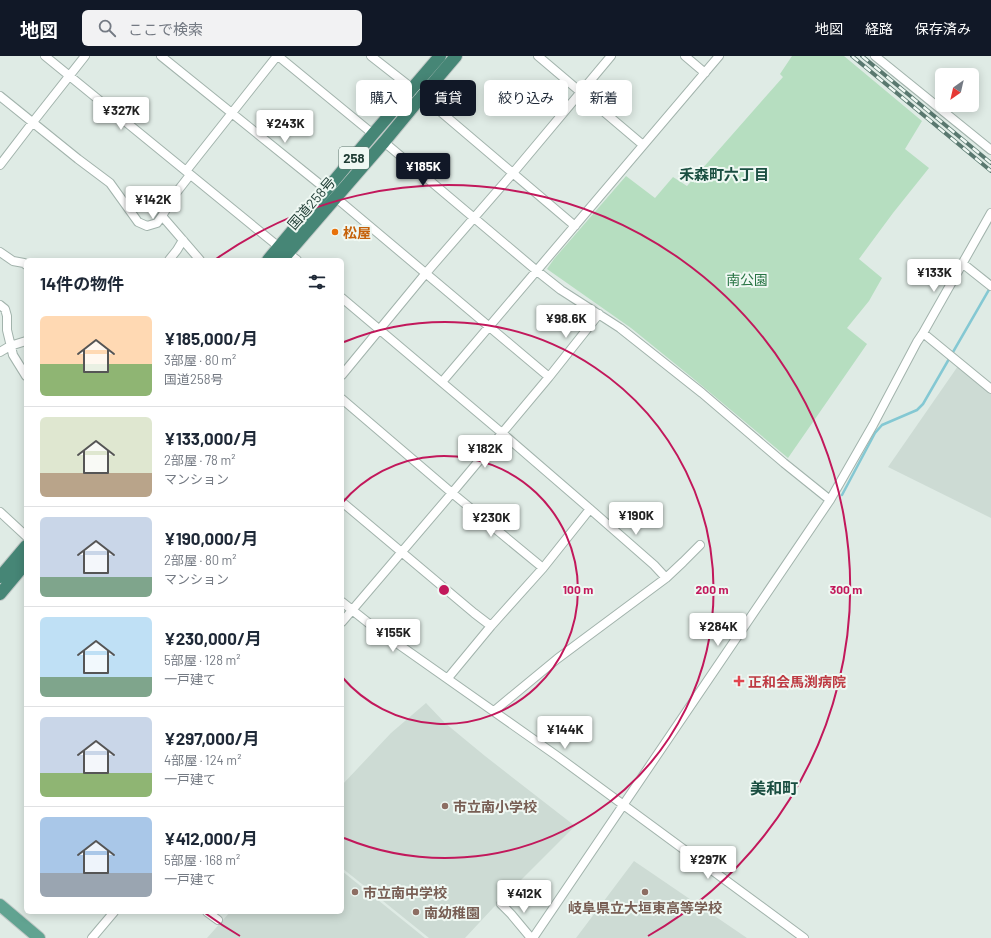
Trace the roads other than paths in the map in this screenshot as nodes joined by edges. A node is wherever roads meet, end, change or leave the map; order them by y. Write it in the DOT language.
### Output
graph roads {
  1 [pos="45,56"];
  2 [pos="85,56"];
  3 [pos="161,56"];
  4 [pos="278,56"];
  5 [pos="371,56"];
  6 [pos="440,56"];
  7 [pos="456,56"];
  8 [pos="538,56"];
  9 [pos="611,56"];
  10 [pos="685,56"];
  11 [pos="719,56"];
  12 [pos="875,56"];
  13 [pos="705,73"];
  14 [pos="69,75"];
  15 [pos="591,80"];
  16 [pos="576,88"];
  17 [pos="417,92"];
  18 [pos="0,96"];
  19 [pos="576,98"];
  20 [pos="232,113"];
  21 [pos="610,116"];
  22 [pos="32,122"];
  23 [pos="373,134"];
  24 [pos="384,142"];
  25 [pos="644,145"];
  26 [pos="991,150"];
  27 [pos="0,165"];
  28 [pos="188,173"];
  29 [pos="513,173"];
  30 [pos="331,194"];
  31 [pos="991,212"];
  32 [pos="162,216"];
  33 [pos="474,217"];
  34 [pos="575,226"];
  35 [pos="183,240"];
  36 [pos="0,252"];
  37 [pos="286,255"];
  38 [pos="171,258"];
  39 [pos="198,258"];
  40 [pos="275,258"];
  41 [pos="24,263"];
  42 [pos="962,263"];
  43 [pos="537,271"];
  44 [pos="426,273"];
  45 [pos="989,285"];
  46 [pos="344,300"];
  47 [pos="0,305"];
  48 [pos="599,314"];
  49 [pos="489,326"];
  50 [pos="380,330"];
  51 [pos="923,333"];
  52 [pos="24,342"];
  53 [pos="10,346"];
  54 [pos="0,352"];
  55 [pos="24,373"];
  56 [pos="344,373"];
  57 [pos="549,377"];
  58 [pos="442,382"];
  59 [pos="991,389"];
  60 [pos="344,401"];
  61 [pos="502,433"];
  62 [pos="452,493"];
  63 [pos="830,500"];
  64 [pos="344,504"];
  65 [pos="590,509"];
  66 [pos="0,512"];
  67 [pos="24,534"];
  68 [pos="700,545"];
  69 [pos="24,548"];
  70 [pos="401,552"];
  71 [pos="24,565"];
  72 [pos="542,568"];
  73 [pos="0,577"];
  74 [pos="666,578"];
  75 [pos="0,594"];
  76 [pos="344,604"];
  77 [pos="351,610"];
  78 [pos="344,619"];
  79 [pos="491,626"];
  80 [pos="448,678"];
  81 [pos="494,711"];
  82 [pos="623,806"];
  83 [pos="501,904"];
  84 [pos="0,905"];
  85 [pos="112,914"];
  86 [pos="210,914"];
  87 [pos="218,920"];
  88 [pos="39,938"];
  89 [pos="92,938"];
  90 [pos="532,938"];
  91 [pos="804,938"];
  1 -- 14 [label="street"];
  2 -- 14 [label="street"];
  3 -- 20 [label="street"];
  4 -- 20 [label="street"];
  4 -- 23 [label="street"];
  5 -- 17 [label="street"];
  6 -- 17 [label="highway, 国道258号 / 258"];
  7 -- 17 [label="highway, 国道258号 / 258"];
  8 -- 16 [label="street"];
  9 -- 15 [label="street"];
  10 -- 13 [label="street"];
  11 -- 13 [label="street"];
  12 -- 26 [label="street"];
  13 -- 25 [label="street"];
  14 -- 22 [label="street"];
  14 -- 28 [label="street"];
  17 -- 23 [label="highway, 国道258号 / 258"];
  17 -- 24 [label="highway, 国道258号 / 258"];
  17 -- 29 [label="street"];
  18 -- 22 [label="street"];
  19 -- 29 [label="street"];
  20 -- 28 [label="street"];
  20 -- 30 [label="street"];
  21 -- 25 [label="street"];
  22 -- 27 [label="street"];
  22 -- 32 [label="street"];
  23 -- 30 [label="highway, 国道258号 / 258"];
  24 -- 30 [label="highway, 国道258号 / 258"];
  24 -- 33 [label="street"];
  25 -- 34 [label="street"];
  28 -- 32 [label="street"];
  28 -- 37 [label="street"];
  29 -- 33 [label="street"];
  29 -- 34 [label="street"];
  30 -- 37 [label="highway, 国道258号 / 258"];
  30 -- 44 [label="street"];
  31 -- 42 [label="street"];
  32 -- 35 [label="street"];
  33 -- 43 [label="street"];
  33 -- 44 [label="street"];
  34 -- 43 [label="street"];
  35 -- 38 [label="street"];
  35 -- 39 [label="street"];
  36 -- 41 [label="street"];
  37 -- 40 [label="highway, 国道258号 / 258"];
  42 -- 45 [label="street"];
  42 -- 51 [label="street"];
  43 -- 48 [label="street"];
  43 -- 49 [label="street"];
  44 -- 49 [label="street"];
  44 -- 50 [label="street"];
  46 -- 50 [label="street"];
  47 -- 53 [label="street"];
  48 -- 57 [label="street"];
  48 -- 63 [label="street"];
  49 -- 57 [label="street"];
  49 -- 58 [label="street"];
  50 -- 56 [label="street"];
  50 -- 58 [label="street"];
  51 -- 59 [label="street"];
  51 -- 63 [label="street"];
  52 -- 53 [label="street"];
  53 -- 54 [label="street"];
  53 -- 55 [label="street"];
  57 -- 61 [label="street"];
  58 -- 61 [label="street"];
  60 -- 62 [label="street"];
  61 -- 62 [label="street"];
  61 -- 65 [label="street"];
  62 -- 70 [label="street"];
  62 -- 72 [label="street"];
  63 -- 82 [label="street"];
  64 -- 70 [label="street"];
  65 -- 72 [label="street"];
  65 -- 74 [label="street"];
  66 -- 67 [label="street"];
  68 -- 74 [label="street"];
  69 -- 73 [label="highway"];
  70 -- 77 [label="street"];
  70 -- 79 [label="street"];
  71 -- 75 [label="highway"];
  72 -- 79 [label="street"];
  74 -- 81 [label="street"];
  76 -- 77 [label="street"];
  77 -- 78 [label="street"];
  77 -- 80 [label="street"];
  79 -- 80 [label="street"];
  80 -- 81 [label="street"];
  81 -- 82 [label="street"];
  82 -- 90 [label="street"];
  82 -- 91 [label="street"];
  83 -- 90 [label="street"];
  84 -- 88 [label="main road"];
  85 -- 89 [label="street"];
  86 -- 87 [label="street"];
}
